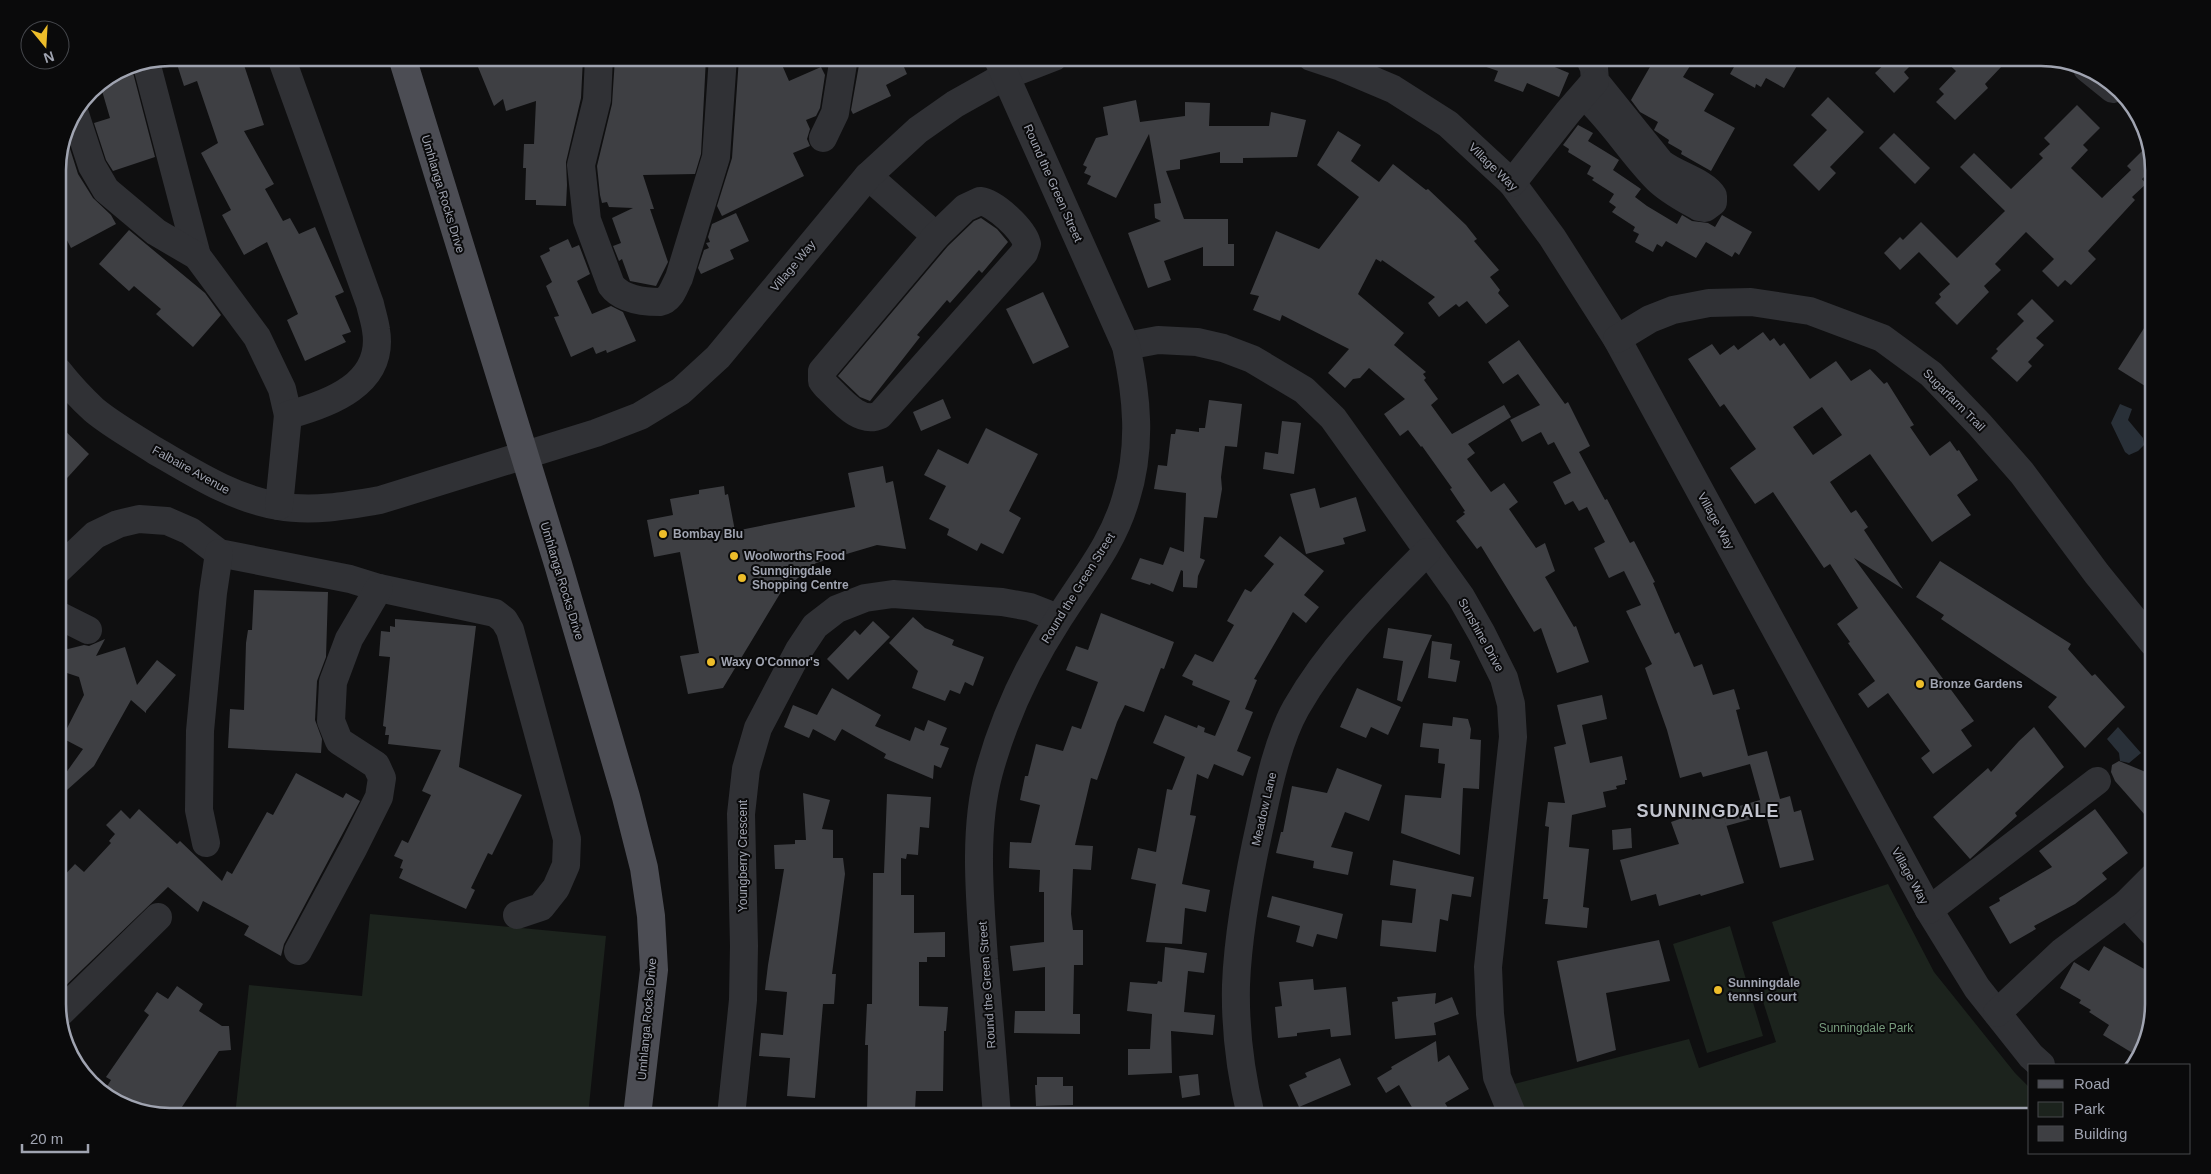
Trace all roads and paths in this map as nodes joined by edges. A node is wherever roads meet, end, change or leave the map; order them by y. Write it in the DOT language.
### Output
graph roads {
  1 [pos="284,66"];
  2 [pos="404,66"];
  3 [pos="599,66"];
  4 [pos="722,66"];
  5 [pos="843,66"];
  6 [pos="1338,66"];
  7 [pos="1001,67"];
  8 [pos="148,69"];
  9 [pos="1589,78"];
  10 [pos="78,122"];
  11 [pos="823,138"];
  12 [pos="868,176"];
  13 [pos="1512,183"];
  14 [pos="936,236"];
  15 [pos="197,256"];
  16 [pos="1617,338"];
  17 [pos="1126,346"];
  18 [pos="66,379"];
  19 [pos="288,415"];
  20 [pos="524,456"];
  21 [pos="279,506"];
  22 [pos="1427,552"];
  23 [pos="219,553"];
  24 [pos="66,562"];
  25 [pos="379,588"];
  26 [pos="1058,618"];
  27 [pos="66,619"];
  28 [pos="88,630"];
  29 [pos="2145,633"];
  30 [pos="2097,781"];
  31 [pos="206,843"];
  32 [pos="2145,886"];
  33 [pos="2126,904"];
  34 [pos="1928,910"];
  35 [pos="518,915"];
  36 [pos="158,917"];
  37 [pos="2145,924"];
  38 [pos="298,951"];
  39 [pos="66,1007"];
  40 [pos="1997,1013"];
  41 [pos="2040,1064"];
  42 [pos="638,1108"];
  43 [pos="732,1108"];
  44 [pos="996,1108"];
  45 [pos="1249,1108"];
  46 [pos="1510,1108"];
  1 -- 19 [label="street"];
  2 -- 20 [label="main road, Umhlanga Rocks Drive"];
  3 -- 4 [label="street"];
  5 -- 11 [label="street"];
  6 -- 13 [label="street, Village Way"];
  7 -- 12 [label="street, Village Way"];
  7 -- 17 [label="street, Round the Green Street"];
  8 -- 15 [label="street"];
  9 -- 9 [label="street"];
  9 -- 13 [label="street"];
  10 -- 15 [label="street"];
  12 -- 14 [label="street"];
  12 -- 20 [label="street, Village Way"];
  13 -- 16 [label="street, Village Way"];
  14 -- 14 [label="street"];
  15 -- 19 [label="street"];
  16 -- 29 [label="street, Sugarfarm Trail"];
  16 -- 34 [label="street, Village Way"];
  17 -- 22 [label="street, Sunshine Drive"];
  17 -- 26 [label="street, Round the Green Street"];
  18 -- 21 [label="street, Falbaire Avenue"];
  19 -- 21 [label="street"];
  20 -- 21 [label="street, Falbaire Avenue"];
  20 -- 42 [label="main road, Umhlanga Rocks Drive"];
  22 -- 45 [label="street, Meadow Lane"];
  22 -- 46 [label="street, Sunshine Drive"];
  23 -- 24 [label="street"];
  23 -- 25 [label="street"];
  23 -- 31 [label="street"];
  25 -- 35 [label="street"];
  25 -- 38 [label="street"];
  26 -- 43 [label="street, Youngberry Crescent"];
  26 -- 44 [label="street, Round the Green Street"];
  27 -- 28 [label="street"];
  30 -- 34 [label="street"];
  32 -- 33 [label="street"];
  33 -- 37 [label="street"];
  33 -- 40 [label="street"];
  34 -- 40 [label="street, Village Way"];
  36 -- 39 [label="street"];
  40 -- 41 [label="street, Village Way"];
}
